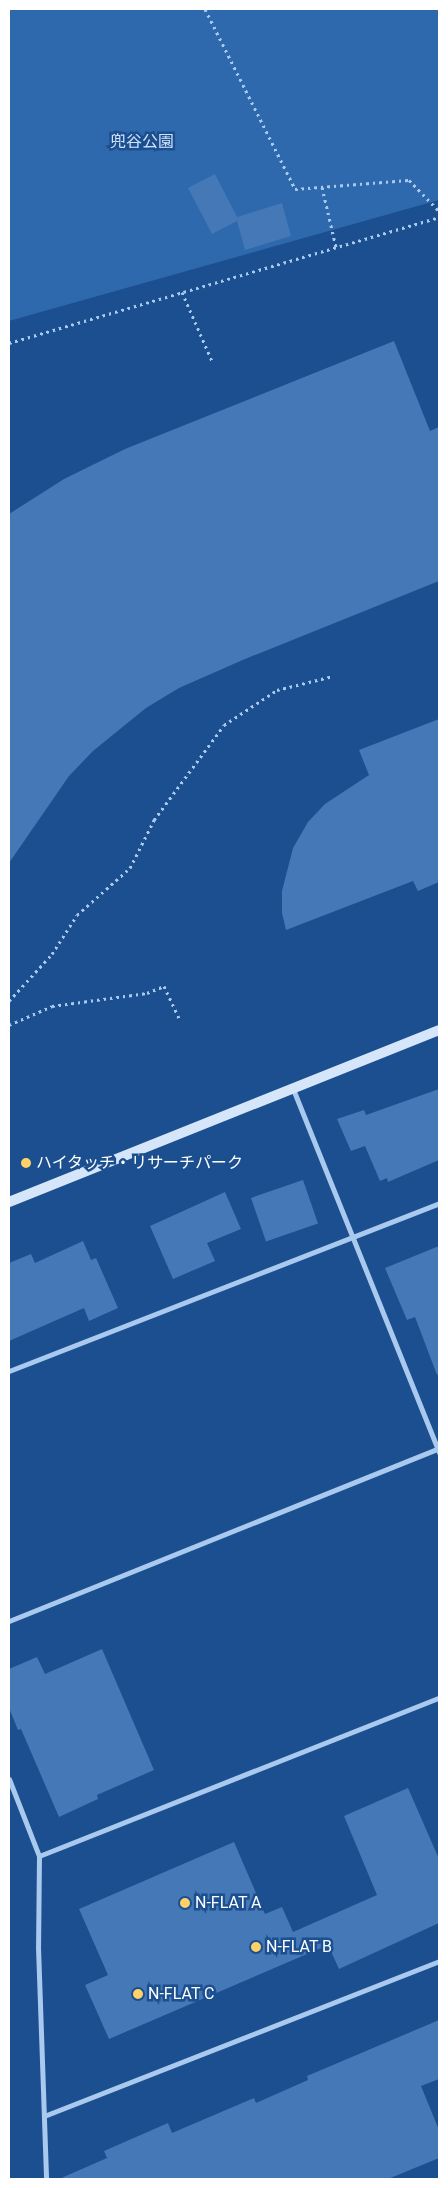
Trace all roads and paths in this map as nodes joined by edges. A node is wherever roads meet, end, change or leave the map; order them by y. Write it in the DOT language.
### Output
graph roads {
  1 [pos="205,9"];
  2 [pos="322,187"];
  3 [pos="439,211"];
  4 [pos="439,217"];
  5 [pos="336,247"];
  6 [pos="182,292"];
  7 [pos="9,342"];
  8 [pos="212,362"];
  9 [pos="332,676"];
  10 [pos="9,1001"];
  11 [pos="180,1020"];
  12 [pos="9,1025"];
  13 [pos="439,1030"];
  14 [pos="293,1088"];
  15 [pos="9,1202"];
  16 [pos="439,1203"];
  17 [pos="354,1237"];
  18 [pos="9,1371"];
  19 [pos="439,1450"];
  20 [pos="9,1621"];
  21 [pos="439,1698"];
  22 [pos="9,1779"];
  23 [pos="39,1856"];
  24 [pos="439,1961"];
  25 [pos="44,2116"];
  26 [pos="46,2179"];
  1 -- 2 [label="path"];
  2 -- 3 [label="path"];
  2 -- 5 [label="path"];
  4 -- 5 [label="path"];
  5 -- 6 [label="path"];
  6 -- 7 [label="path"];
  6 -- 8 [label="path"];
  9 -- 10 [label="path"];
  11 -- 12 [label="path"];
  13 -- 14 [label="street"];
  14 -- 15 [label="street"];
  14 -- 17 [label="street"];
  16 -- 17 [label="street"];
  17 -- 18 [label="street"];
  17 -- 19 [label="street"];
  19 -- 20 [label="street"];
  21 -- 23 [label="street"];
  22 -- 23 [label="street"];
  23 -- 25 [label="street"];
  24 -- 25 [label="street"];
  25 -- 26 [label="street"];
}
